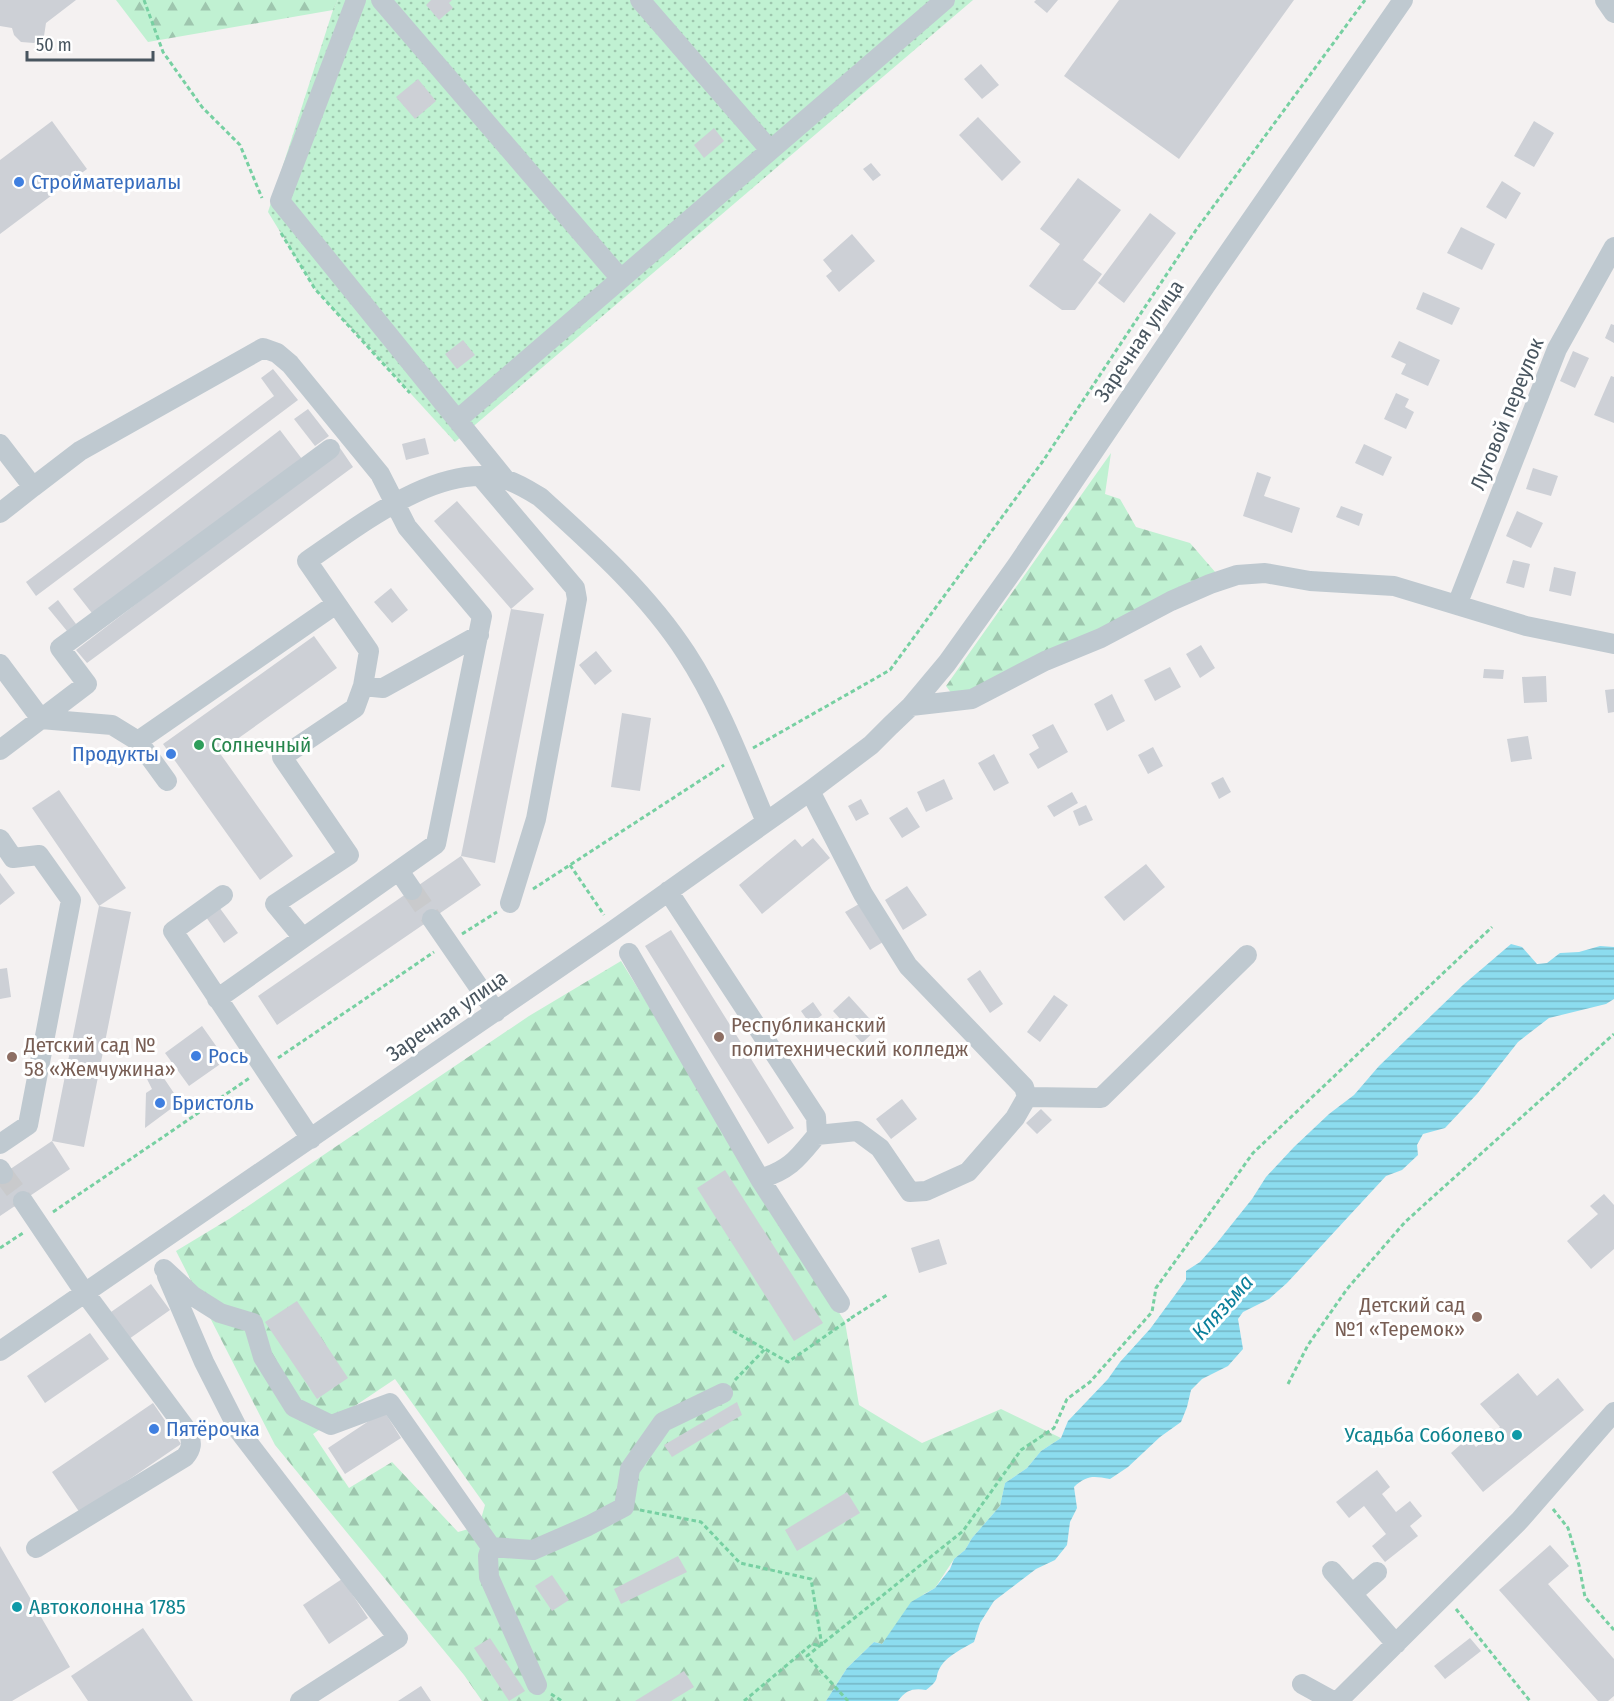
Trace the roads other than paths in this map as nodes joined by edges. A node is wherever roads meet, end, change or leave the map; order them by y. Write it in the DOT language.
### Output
graph roads {
  1 [pos="356,0"];
  2 [pos="381,0"];
  3 [pos="640,0"];
  4 [pos="1403,0"];
  5 [pos="1605,0"];
  6 [pos="941,1"];
  7 [pos="1614,13"];
  8 [pos="770,150"];
  9 [pos="1614,247"];
  10 [pos="621,279"];
  11 [pos="457,420"];
  12 [pos="0,444"];
  13 [pos="330,449"];
  14 [pos="481,477"];
  15 [pos="505,479"];
  16 [pos="33,487"];
  17 [pos="394,504"];
  18 [pos="0,513"];
  19 [pos="336,604"];
  20 [pos="1457,605"];
  21 [pos="479,635"];
  22 [pos="1614,644"];
  23 [pos="0,664"];
  24 [pos="363,686"];
  25 [pos="910,706"];
  26 [pos="41,719"];
  27 [pos="138,741"];
  28 [pos="0,750"];
  29 [pos="167,781"];
  30 [pos="810,791"];
  31 [pos="766,822"];
  32 [pos="0,839"];
  33 [pos="399,871"];
  34 [pos="412,890"];
  35 [pos="668,891"];
  36 [pos="223,895"];
  37 [pos="510,903"];
  38 [pos="432,919"];
  39 [pos="303,938"];
  40 [pos="629,953"];
  41 [pos="1247,955"];
  42 [pos="217,999"];
  43 [pos="496,1012"];
  44 [pos="1027,1097"];
  45 [pos="817,1134"];
  46 [pos="311,1139"];
  47 [pos="0,1144"];
  48 [pos="760,1179"];
  49 [pos="22,1201"];
  50 [pos="149,1249"];
  51 [pos="164,1269"];
  52 [pos="85,1293"];
  53 [pos="846,1311"];
  54 [pos="0,1351"];
  55 [pos="723,1393"];
  56 [pos="1614,1412"];
  57 [pos="491,1547"];
  58 [pos="36,1548"];
  59 [pos="1332,1571"];
  60 [pos="1377,1572"];
  61 [pos="1352,1594"];
  62 [pos="1396,1644"];
  63 [pos="1302,1684"];
  64 [pos="537,1685"];
  65 [pos="300,1701"];
  66 [pos="1333,1701"];
  67 [pos="1338,1701"];
  1 -- 11 [label="street"];
  2 -- 10 [label="street"];
  3 -- 8 [label="street"];
  4 -- 25 [label="street, Заречная улица"];
  5 -- 7 [label="street"];
  6 -- 8 [label="street"];
  8 -- 10 [label="street"];
  9 -- 20 [label="street, Луговой переулок"];
  10 -- 11 [label="street"];
  11 -- 15 [label="street"];
  12 -- 16 [label="street"];
  13 -- 26 [label="street"];
  14 -- 15 [label="street"];
  14 -- 17 [label="street"];
  14 -- 37 [label="street"];
  15 -- 31 [label="street"];
  16 -- 17 [label="street"];
  16 -- 18 [label="street"];
  17 -- 19 [label="street"];
  17 -- 21 [label="street"];
  19 -- 24 [label="street"];
  19 -- 27 [label="street"];
  20 -- 22 [label="street"];
  20 -- 25 [label="street"];
  21 -- 24 [label="street"];
  21 -- 33 [label="street"];
  23 -- 26 [label="street"];
  24 -- 39 [label="street"];
  25 -- 30 [label="street, Заречная улица"];
  26 -- 27 [label="street"];
  26 -- 28 [label="street"];
  27 -- 29 [label="street"];
  30 -- 31 [label="street, Заречная улица"];
  30 -- 44 [label="street"];
  31 -- 35 [label="street, Заречная улица"];
  32 -- 47 [label="street"];
  33 -- 34 [label="street"];
  33 -- 39 [label="street"];
  35 -- 43 [label="street, Заречная улица"];
  35 -- 45 [label="street"];
  36 -- 42 [label="street"];
  38 -- 43 [label="street"];
  39 -- 42 [label="street"];
  40 -- 48 [label="street"];
  41 -- 44 [label="street"];
  42 -- 46 [label="street"];
  43 -- 46 [label="street, Заречная улица"];
  44 -- 45 [label="street"];
  45 -- 48 [label="street"];
  46 -- 50 [label="street, Заречная улица"];
  48 -- 53 [label="street"];
  49 -- 52 [label="street"];
  50 -- 51 [label="street"];
  50 -- 52 [label="street, Заречная улица"];
  51 -- 57 [label="street"];
  51 -- 65 [label="street"];
  52 -- 54 [label="street, Заречная улица"];
  52 -- 58 [label="street"];
  55 -- 57 [label="street"];
  56 -- 62 [label="street"];
  57 -- 64 [label="street"];
  59 -- 61 [label="street"];
  60 -- 61 [label="street"];
  61 -- 62 [label="street"];
  62 -- 67 [label="street"];
  63 -- 66 [label="street"];
}
